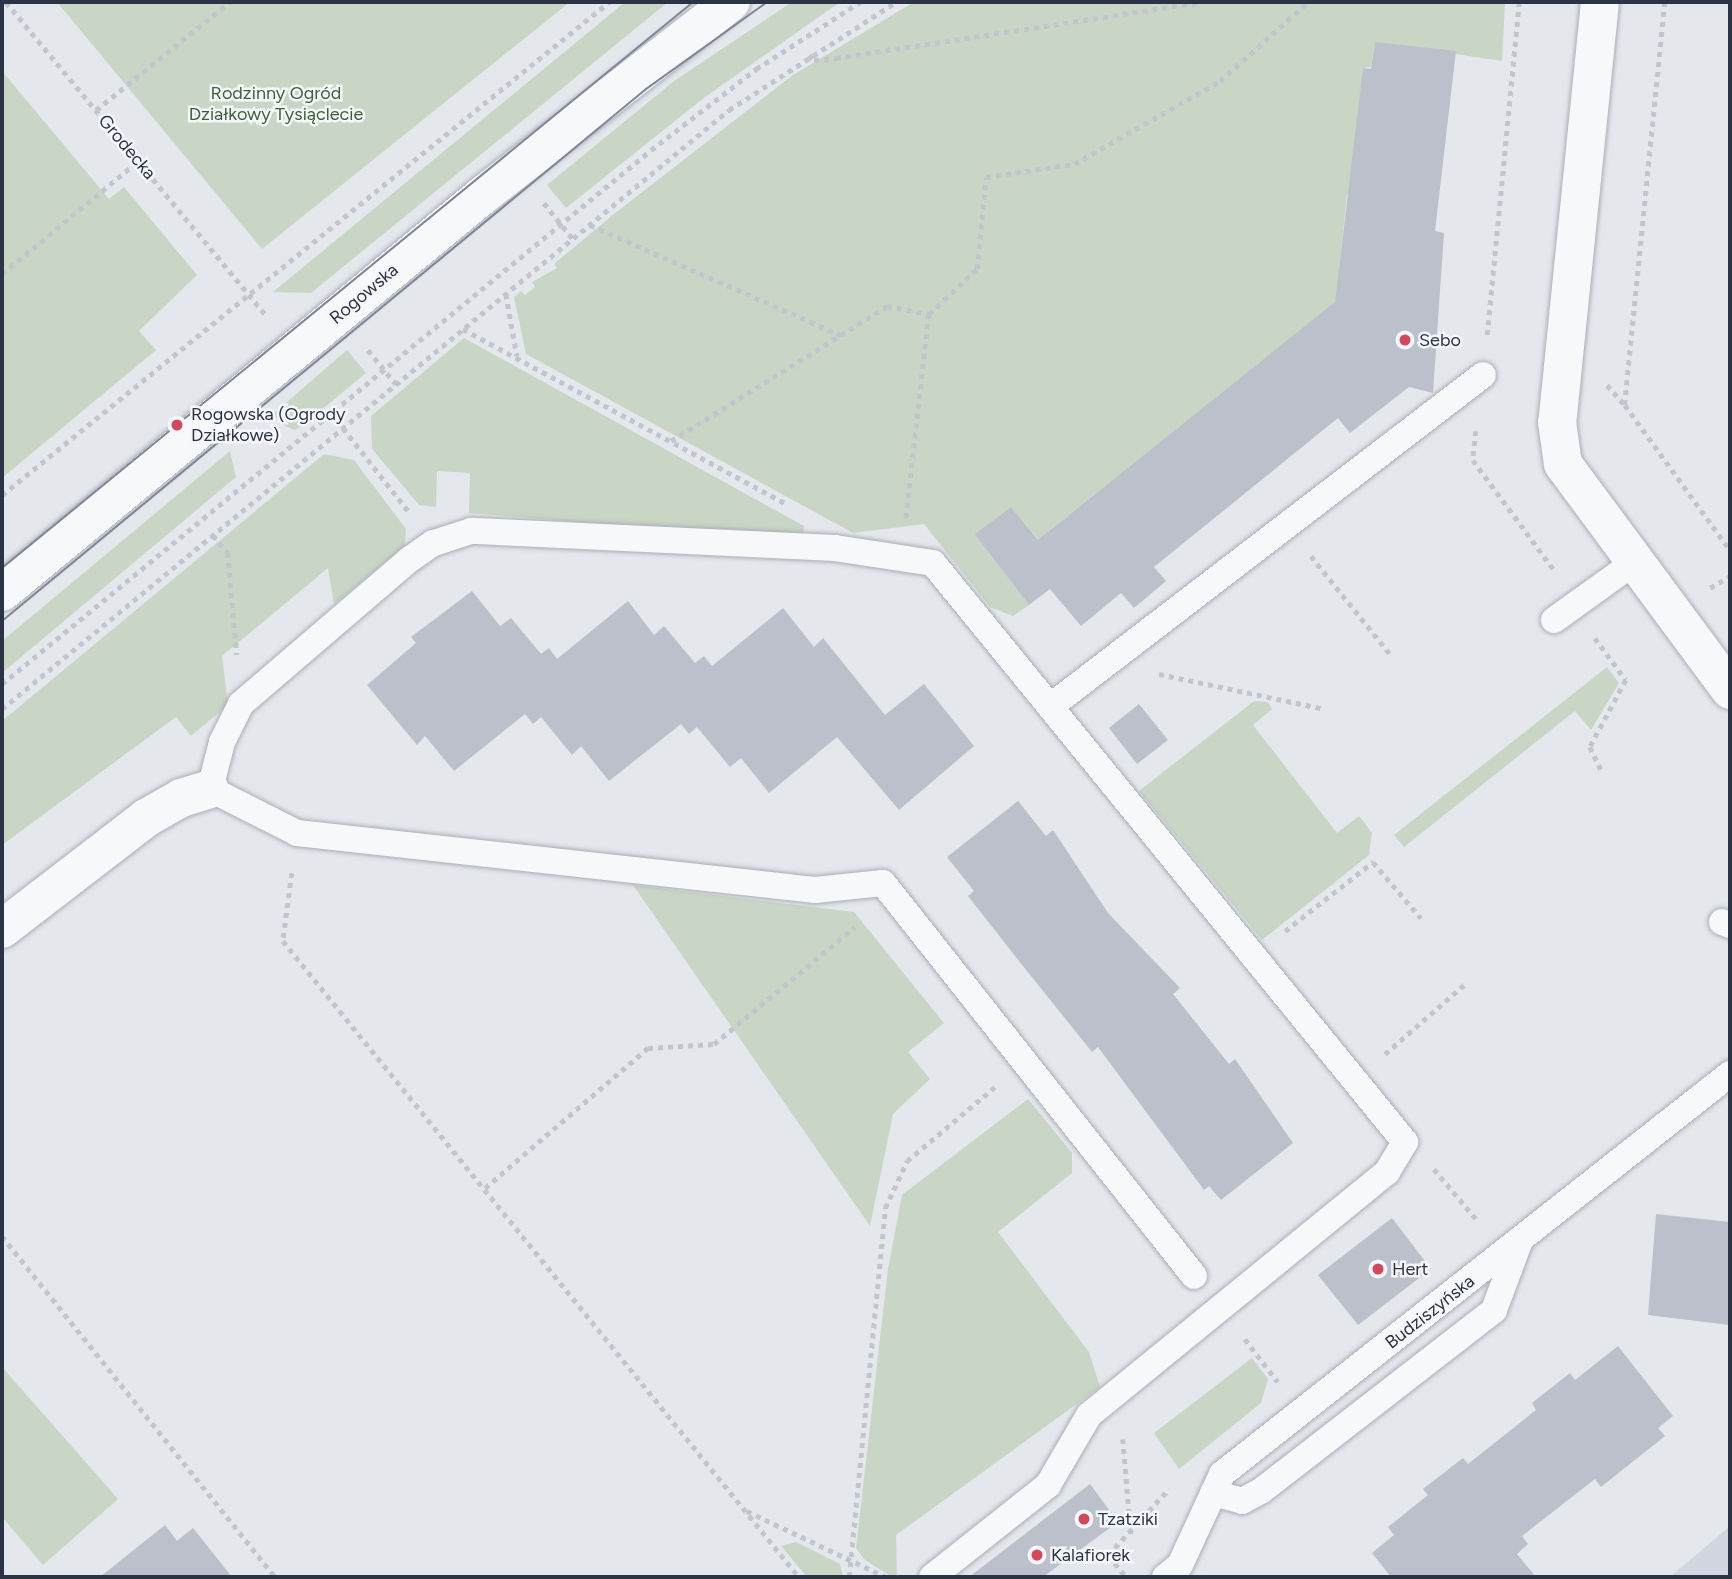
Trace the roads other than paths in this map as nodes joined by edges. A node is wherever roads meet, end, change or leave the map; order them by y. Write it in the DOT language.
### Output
graph roads {
  1 [pos="731,2"];
  2 [pos="1600,2"];
  3 [pos="1483,375"];
  4 [pos="1636,561"];
  5 [pos="2,592"];
  6 [pos="1554,620"];
  7 [pos="1730,690"];
  8 [pos="1051,706"];
  9 [pos="210,789"];
  10 [pos="2,929"];
  11 [pos="1730,1074"];
  12 [pos="1513,1248"];
  13 [pos="1194,1276"];
  14 [pos="1213,1493"];
  15 [pos="932,1577"];
  16 [pos="1165,1577"];
  1 -- 5 [label="street, Rogowska"];
  2 -- 4 [label="street"];
  3 -- 8 [label="lane"];
  4 -- 6 [label="lane"];
  4 -- 7 [label="street"];
  8 -- 9 [label="lane"];
  8 -- 15 [label="lane"];
  9 -- 10 [label="street"];
  9 -- 13 [label="lane"];
  11 -- 12 [label="lane, Budziszyńska"];
  12 -- 14 [label="lane, Budziszyńska"];
  12 -- 14 [label="lane"];
  14 -- 16 [label="lane, Budziszyńska"];
}
